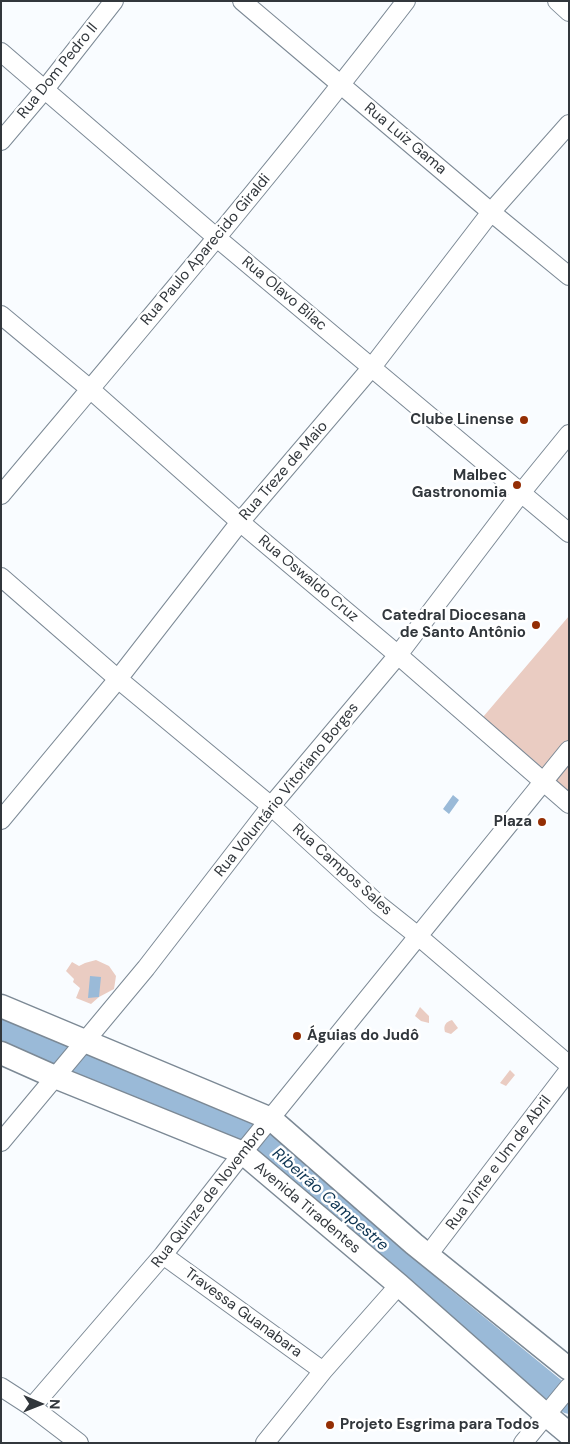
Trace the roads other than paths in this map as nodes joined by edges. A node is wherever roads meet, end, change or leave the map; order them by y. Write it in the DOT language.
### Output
graph roads {
  1 [pos="114,1"];
  2 [pos="242,1"];
  3 [pos="406,1"];
  4 [pos="557,1"];
  5 [pos="569,12"];
  6 [pos="1,52"];
  7 [pos="342,85"];
  8 [pos="45,89"];
  9 [pos="569,124"];
  10 [pos="1,141"];
  11 [pos="491,212"];
  12 [pos="217,238"];
  13 [pos="569,276"];
  14 [pos="1,315"];
  15 [pos="372,367"];
  16 [pos="90,389"];
  17 [pos="569,434"];
  18 [pos="521,493"];
  19 [pos="1,495"];
  20 [pos="240,522"];
  21 [pos="569,533"];
  22 [pos="1,577"];
  23 [pos="398,655"];
  24 [pos="118,679"];
  25 [pos="569,750"];
  26 [pos="543,782"];
  27 [pos="569,804"];
  28 [pos="271,806"];
  29 [pos="1,820"];
  30 [pos="418,936"];
  31 [pos="1,1006"];
  32 [pos="81,1046"];
  33 [pos="1,1053"];
  34 [pos="569,1065"];
  35 [pos="569,1070"];
  36 [pos="58,1072"];
  37 [pos="268,1122"];
  38 [pos="1,1142"];
  39 [pos="245,1150"];
  40 [pos="163,1255"];
  41 [pos="428,1255"];
  42 [pos="399,1285"];
  43 [pos="569,1369"];
  44 [pos="323,1372"];
  45 [pos="1,1387"];
  46 [pos="569,1387"];
  47 [pos="32,1407"];
  48 [pos="548,1411"];
  49 [pos="569,1434"];
  50 [pos="68,1440"];
  51 [pos="265,1443"];
  52 [pos="523,1443"];
  1 -- 8 [label="street, Rua Dom Pedro II"];
  2 -- 7 [label="street, Rua Luiz Gama"];
  3 -- 7 [label="street, Rua Paulo Aparecido Giraldi"];
  4 -- 5 [label="street"];
  6 -- 8 [label="street, Rua Olavo Bilac"];
  7 -- 11 [label="street, Rua Luiz Gama"];
  7 -- 12 [label="street, Rua Paulo Aparecido Giraldi"];
  8 -- 10 [label="street, Rua Dom Pedro II"];
  8 -- 12 [label="street, Rua Olavo Bilac"];
  9 -- 11 [label="street, Rua Treze de Maio"];
  11 -- 13 [label="street, Rua Luiz Gama"];
  11 -- 15 [label="street, Rua Treze de Maio"];
  12 -- 15 [label="street, Rua Olavo Bilac"];
  12 -- 16 [label="street, Rua Paulo Aparecido Giraldi"];
  14 -- 16 [label="street, Rua Oswaldo Cruz"];
  15 -- 18 [label="street, Rua Olavo Bilac"];
  15 -- 20 [label="street, Rua Treze de Maio"];
  16 -- 19 [label="street, Rua Paulo Aparecido Giraldi"];
  16 -- 20 [label="street, Rua Oswaldo Cruz"];
  17 -- 18 [label="street, Rua Voluntário Vitoriano Borges"];
  18 -- 21 [label="street, Rua Olavo Bilac"];
  18 -- 23 [label="street, Rua Voluntário Vitoriano Borges"];
  20 -- 23 [label="street, Rua Oswaldo Cruz"];
  20 -- 24 [label="street, Rua Treze de Maio"];
  22 -- 24 [label="street, Rua Campos Sales"];
  23 -- 26 [label="street, Rua Oswaldo Cruz"];
  23 -- 28 [label="street, Rua Voluntário Vitoriano Borges"];
  24 -- 28 [label="street, Rua Campos Sales"];
  24 -- 29 [label="street, Rua Treze de Maio"];
  25 -- 26 [label="street, Rua Quinze de Novembro"];
  26 -- 27 [label="street, Rua Oswaldo Cruz"];
  26 -- 30 [label="street, Rua Quinze de Novembro"];
  28 -- 30 [label="street, Rua Campos Sales"];
  28 -- 32 [label="street, Rua Voluntário Vitoriano Borges"];
  30 -- 34 [label="street, Rua Campos Sales"];
  30 -- 37 [label="street, Rua Quinze de Novembro"];
  31 -- 32 [label="main road"];
  32 -- 36 [label="street, Rua Voluntário Vitoriano Borges"];
  32 -- 37 [label="main road"];
  33 -- 36 [label="main road, Avenida Tiradentes"];
  35 -- 41 [label="street, Rua Vinte e Um de Abril"];
  36 -- 38 [label="street, Rua Voluntário Vitoriano Borges"];
  36 -- 39 [label="main road, Avenida Tiradentes"];
  37 -- 39 [label="street, Rua Quinze de Novembro"];
  37 -- 41 [label="main road"];
  39 -- 40 [label="street, Rua Quinze de Novembro"];
  39 -- 42 [label="main road, Avenida Tiradentes"];
  40 -- 44 [label="street, Travessa Guanabara"];
  40 -- 47 [label="street, Rua Quinze de Novembro"];
  41 -- 43 [label="main road"];
  42 -- 44 [label="street"];
  42 -- 48 [label="main road, Avenida Tiradentes"];
  44 -- 51 [label="street"];
  45 -- 47 [label="street"];
  46 -- 48 [label="street"];
  47 -- 50 [label="street"];
  48 -- 49 [label="main road, Avenida Tiradentes"];
  48 -- 52 [label="street"];
}
